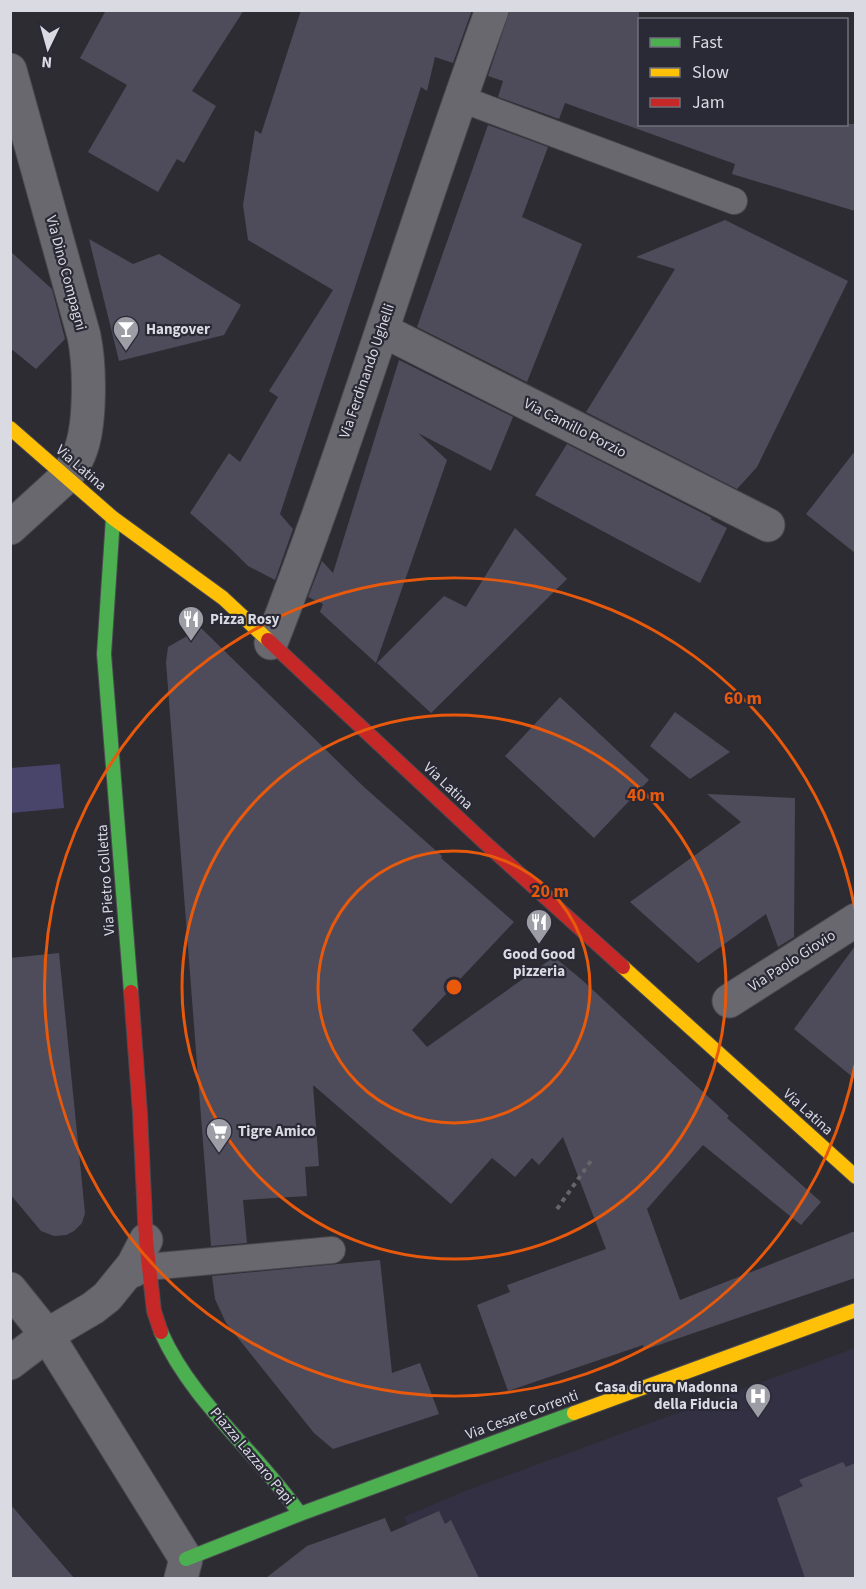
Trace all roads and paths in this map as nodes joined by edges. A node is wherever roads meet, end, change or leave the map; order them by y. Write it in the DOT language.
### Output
graph roads {
  1 [pos="492,10"];
  2 [pos="10,70"];
  3 [pos="459,98"];
  4 [pos="734,201"];
  5 [pos="382,330"];
  6 [pos="10,429"];
  7 [pos="66,477"];
  8 [pos="113,518"];
  9 [pos="768,525"];
  10 [pos="10,528"];
  11 [pos="271,643"];
  12 [pos="855,920"];
  13 [pos="729,1001"];
  14 [pos="592,1158"];
  15 [pos="855,1177"];
  16 [pos="557,1209"];
  17 [pos="332,1250"];
  18 [pos="139,1262"];
  19 [pos="10,1289"];
  20 [pos="855,1310"];
  21 [pos="47,1335"];
  22 [pos="10,1363"];
  23 [pos="300,1514"];
  24 [pos="184,1569"];
  1 -- 3 [label="street, Via Ferdinando Ughelli"];
  2 -- 7 [label="street, Via Dino Compagni"];
  3 -- 4 [label="lane"];
  3 -- 5 [label="street, Via Ferdinando Ughelli"];
  5 -- 9 [label="street, Via Camillo Porzio"];
  5 -- 11 [label="street, Via Ferdinando Ughelli"];
  6 -- 7 [label="street, Via Latina"];
  7 -- 8 [label="street, Via Latina"];
  7 -- 10 [label="street, Via Dino Compagni"];
  8 -- 11 [label="street, Via Latina"];
  8 -- 18 [label="street, Via Pietro Colletta"];
  11 -- 15 [label="street, Via Latina"];
  12 -- 13 [label="street, Via Paolo Giovio"];
  14 -- 16 [label="path"];
  17 -- 18 [label="lane"];
  18 -- 21 [label="street"];
  18 -- 23 [label="street, Piazza Lazzaro Papi"];
  19 -- 21 [label="street, Piazza Lazzaro Papi"];
  20 -- 23 [label="street, Via Cesare Correnti"];
  21 -- 22 [label="street"];
  21 -- 24 [label="street, Piazza Lazzaro Papi"];
  23 -- 24 [label="street, Piazza Lazzaro Papi"];
}
